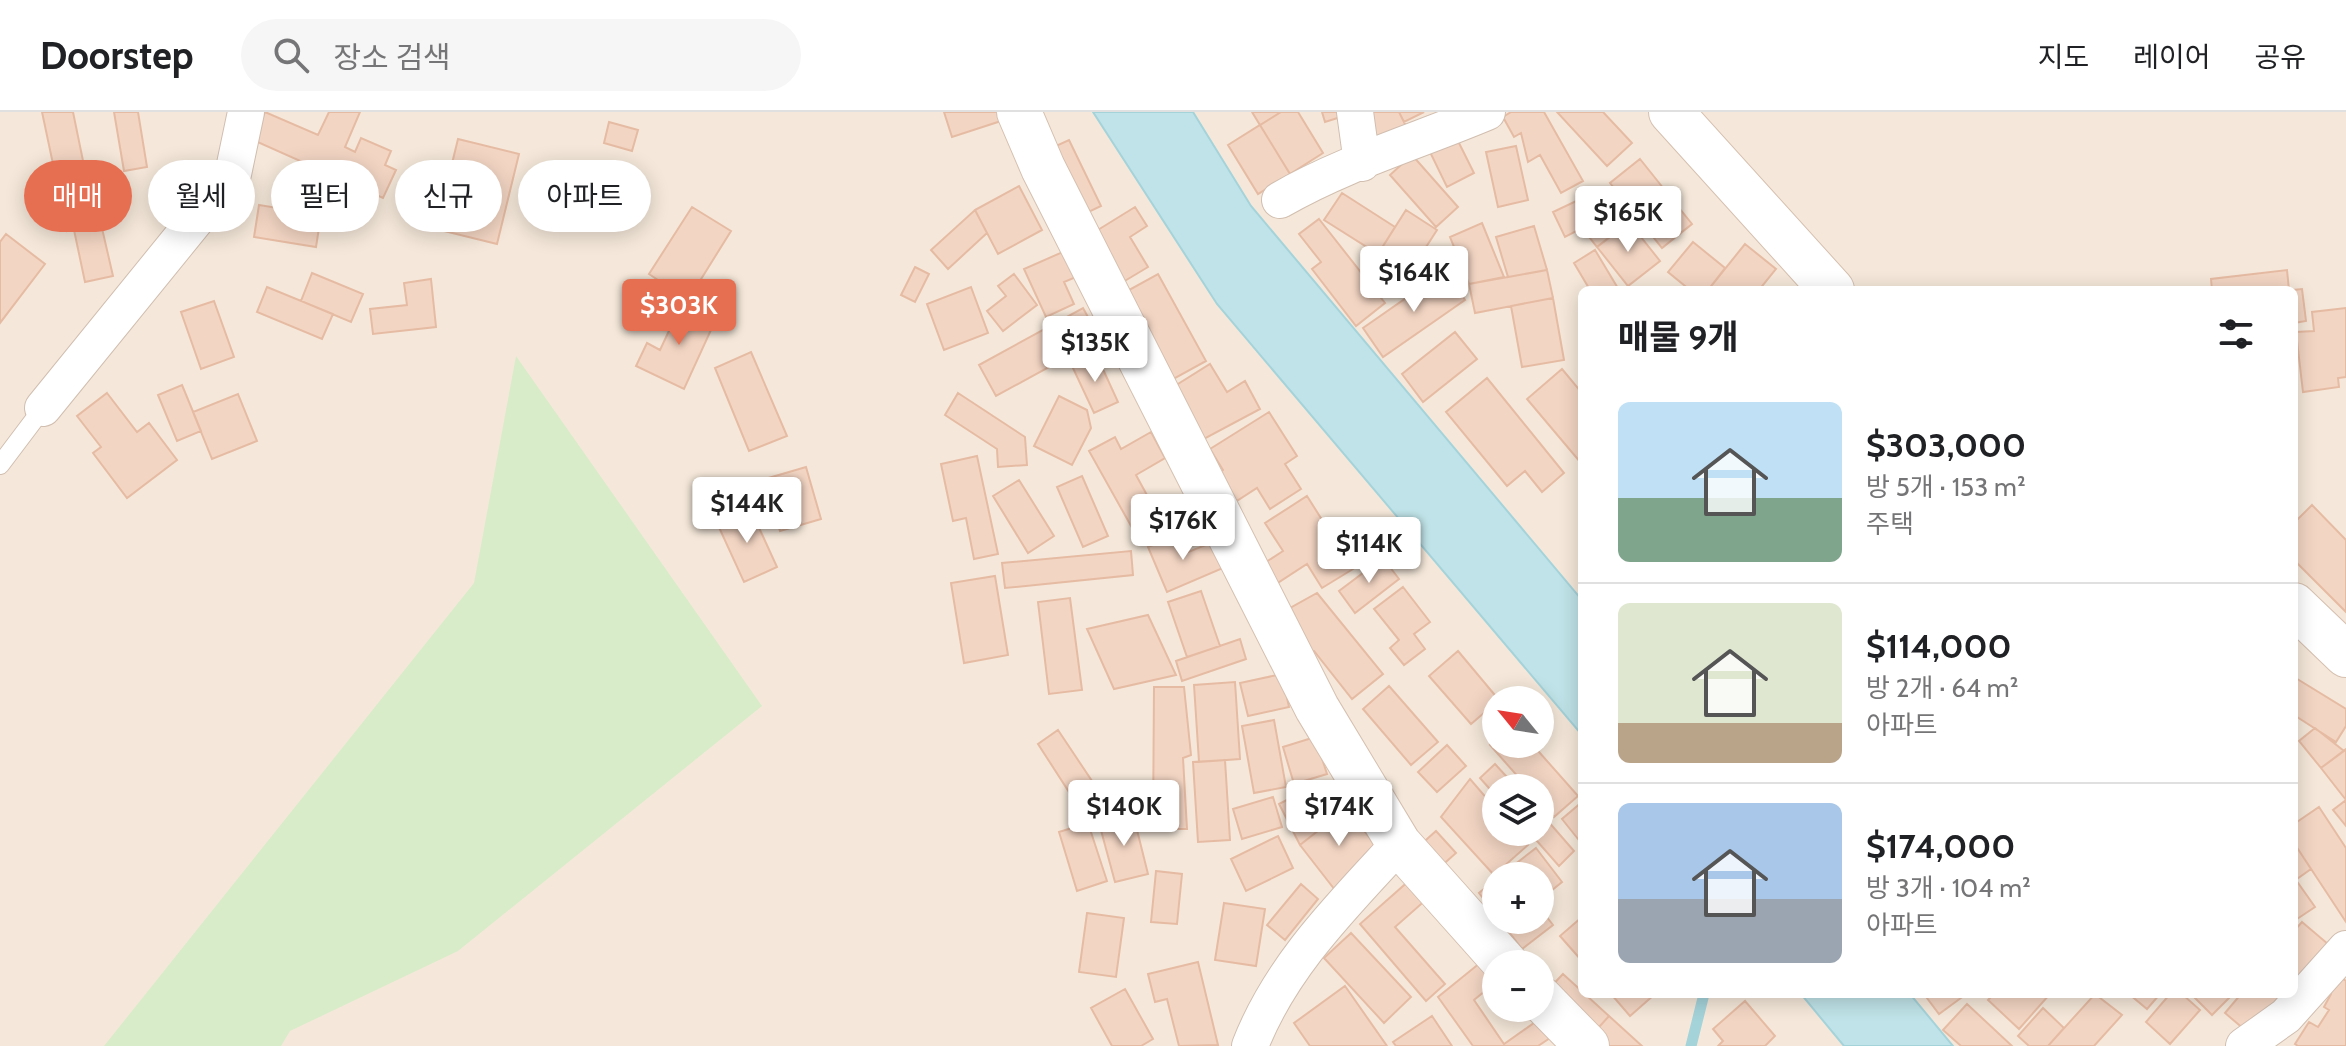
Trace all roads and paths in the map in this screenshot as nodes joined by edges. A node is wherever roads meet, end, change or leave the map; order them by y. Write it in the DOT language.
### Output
graph roads {
  1 [pos="246,112"];
  2 [pos="1019,112"];
  3 [pos="1355,112"];
  4 [pos="1487,112"];
  5 [pos="1671,112"];
  6 [pos="1362,163"];
  7 [pos="1280,200"];
  8 [pos="1828,286"];
  9 [pos="43,408"];
  10 [pos="0,465"];
  11 [pos="2298,609"];
  12 [pos="2346,655"];
  13 [pos="1399,844"];
  14 [pos="2346,949"];
  15 [pos="1494,950"];
  16 [pos="1554,1012"];
  17 [pos="1250,1046"];
  18 [pos="1587,1046"];
  19 [pos="2244,1046"];
  1 -- 9 [label="street"];
  2 -- 13 [label="street"];
  3 -- 6 [label="street"];
  4 -- 6 [label="street"];
  5 -- 8 [label="street"];
  6 -- 7 [label="street"];
  9 -- 10 [label="lane"];
  11 -- 12 [label="street"];
  13 -- 15 [label="street"];
  13 -- 17 [label="street"];
  14 -- 19 [label="street"];
  16 -- 18 [label="street"];
}
